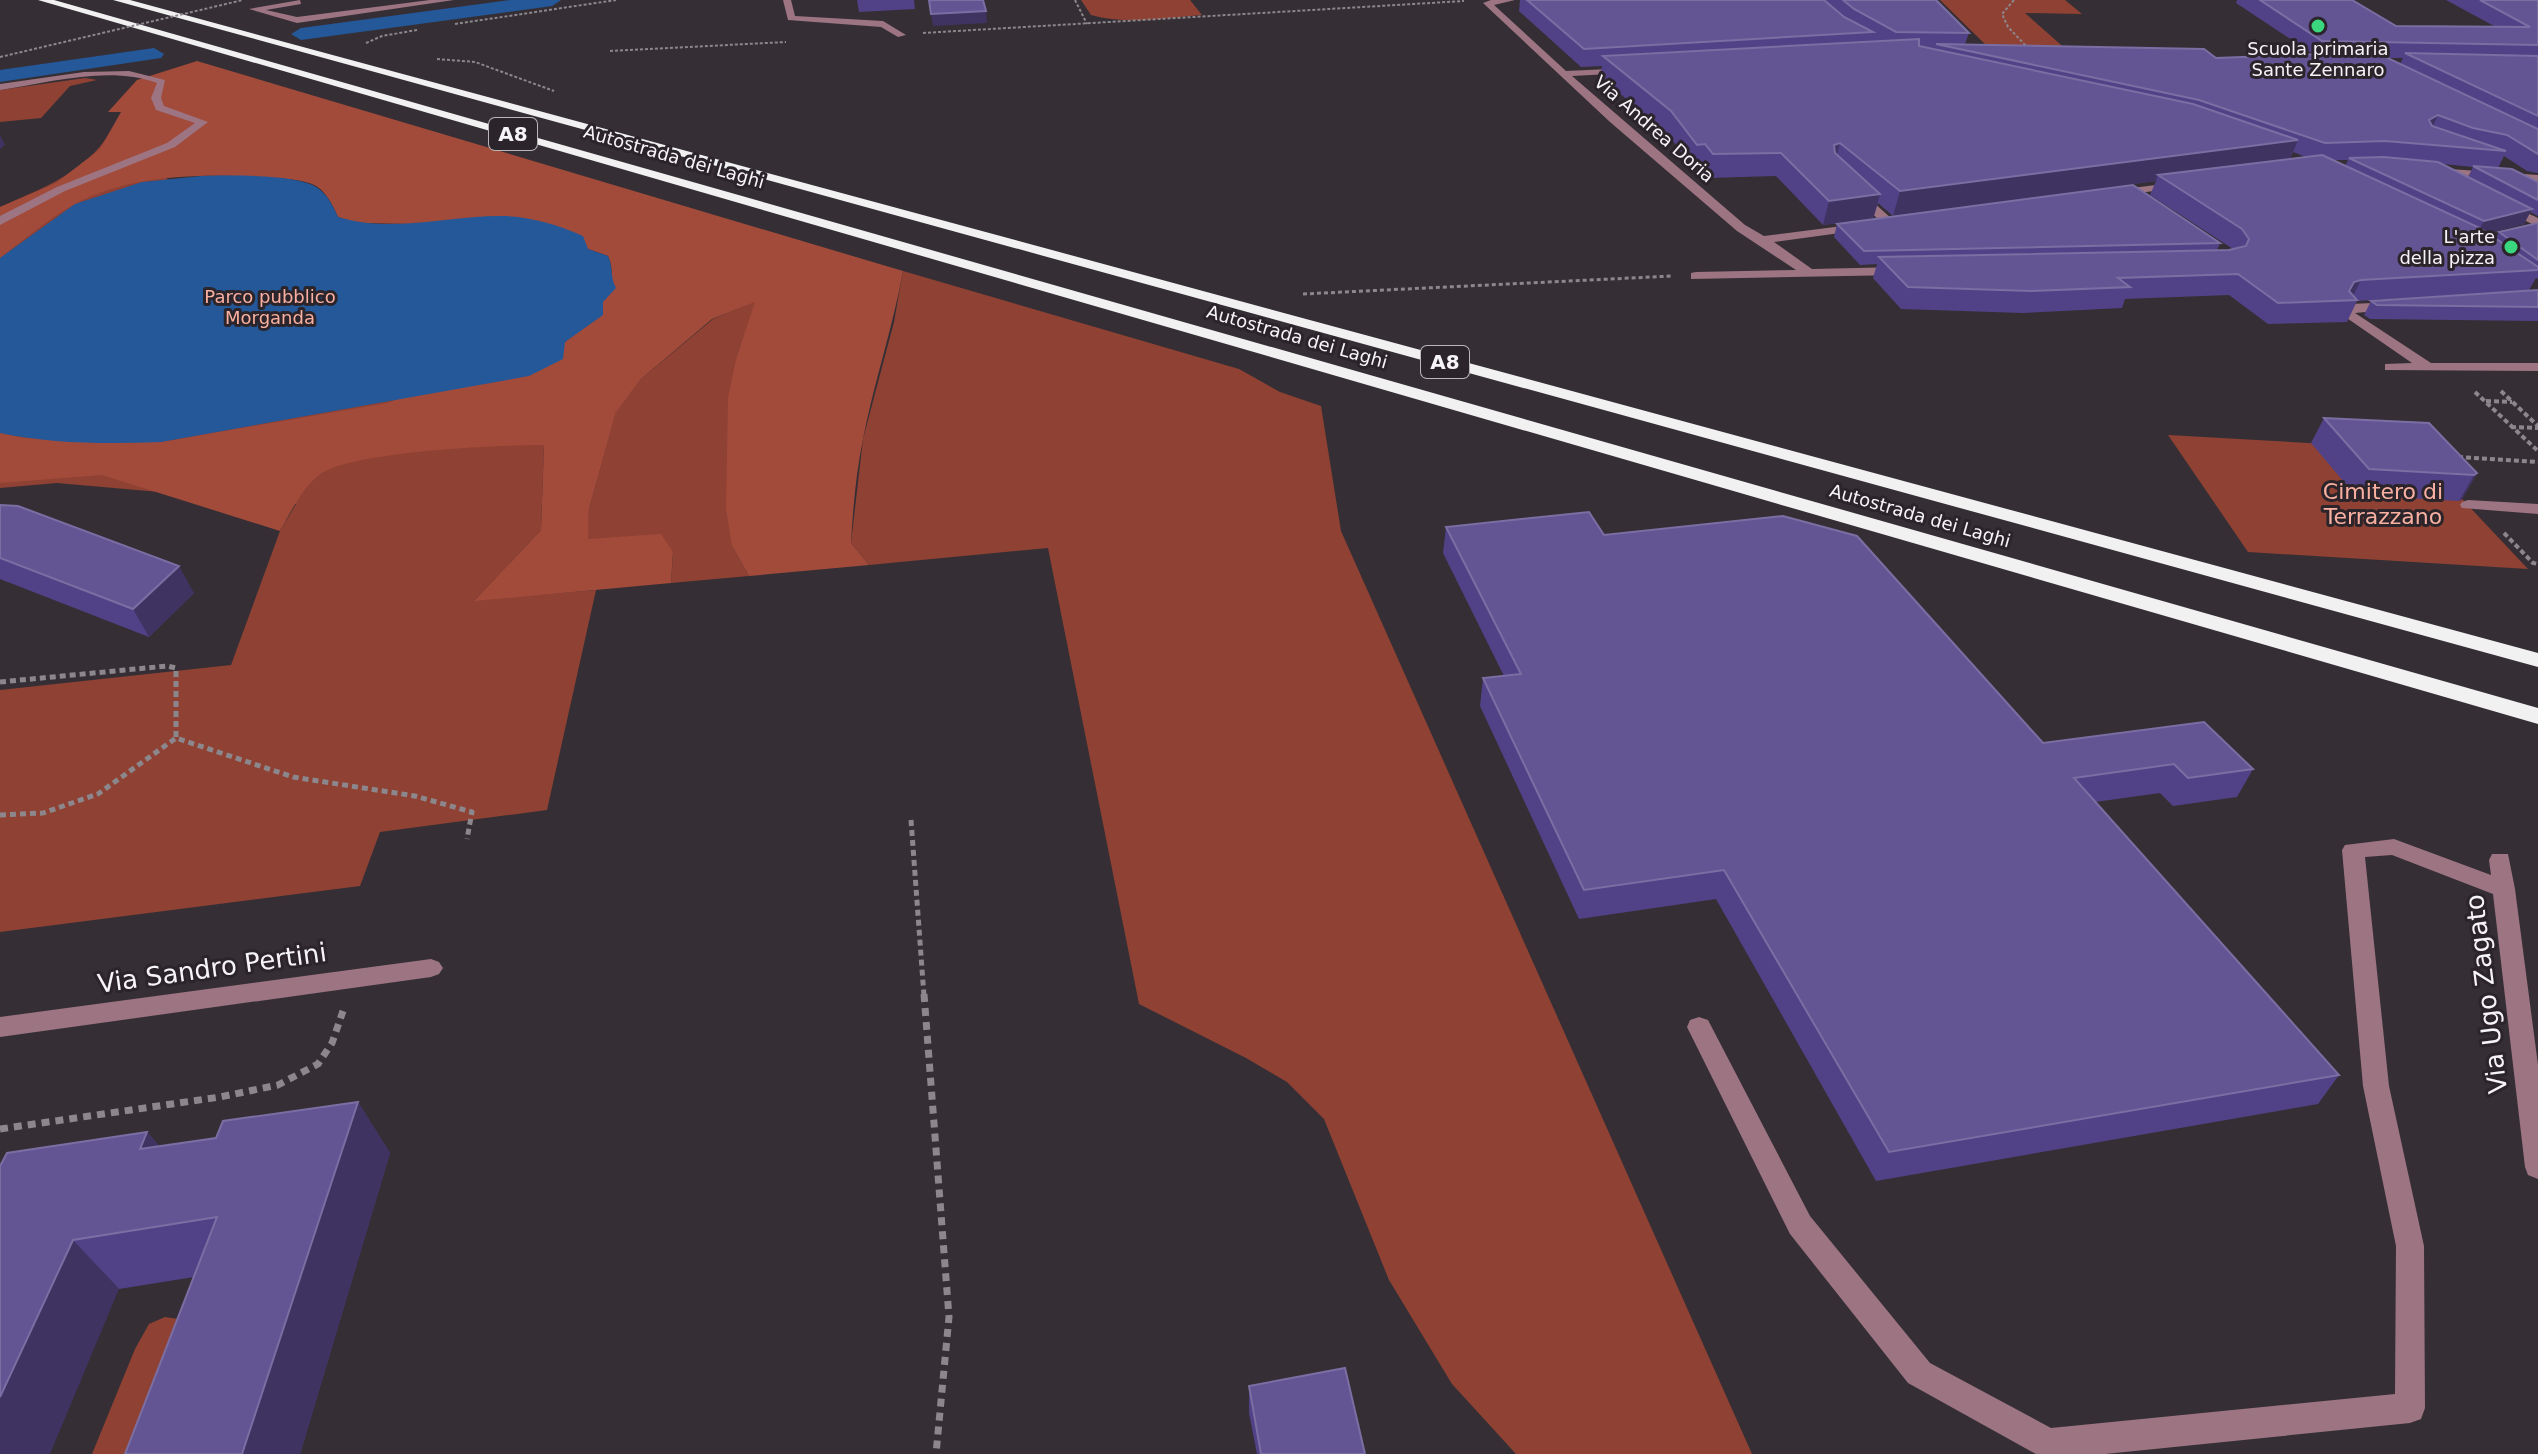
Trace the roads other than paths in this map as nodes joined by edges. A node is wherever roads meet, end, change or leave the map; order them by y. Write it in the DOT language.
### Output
graph roads {
  1 [pos="43,0"];
  2 [pos="118,0"];
  3 [pos="450,0"];
  4 [pos="787,0"];
  5 [pos="1511,0"];
  6 [pos="1489,1"];
  7 [pos="298,2"];
  8 [pos="901,35"];
  9 [pos="1641,69"];
  10 [pos="1564,74"];
  11 [pos="0,87"];
  12 [pos="2502,163"];
  13 [pos="2417,169"];
  14 [pos="2434,170"];
  15 [pos="2533,178"];
  16 [pos="1845,182"];
  17 [pos="2193,183"];
  18 [pos="2473,190"];
  19 [pos="2132,191"];
  20 [pos="2102,195"];
  21 [pos="2486,197"];
  22 [pos="2156,207"];
  23 [pos="0,221"];
  24 [pos="1904,221"];
  25 [pos="1889,223"];
  26 [pos="2538,225"];
  27 [pos="2523,232"];
  28 [pos="1763,240"];
  29 [pos="1919,271"];
  30 [pos="1809,273"];
  31 [pos="1696,276"];
  32 [pos="2404,306"];
  33 [pos="2390,367"];
  34 [pos="2428,367"];
  35 [pos="2538,367"];
  36 [pos="2468,505"];
  37 [pos="2538,509"];
  38 [pos="2538,660"];
  39 [pos="2538,716"];
  40 [pos="2500,860"];
  41 [pos="2504,889"];
  42 [pos="431,968"];
  43 [pos="0,1027"];
  44 [pos="1699,1027"];
  45 [pos="2538,1167"];
  1 -- 39 [label="highway, Autostrada dei Laghi / A8"];
  2 -- 38 [label="highway, Autostrada dei Laghi / A8"];
  3 -- 7 [label="street"];
  4 -- 8 [label="street"];
  5 -- 6 [label="street"];
  6 -- 10 [label="street, Via Andrea Doria"];
  9 -- 10 [label="street"];
  10 -- 28 [label="street, Via Andrea Doria"];
  11 -- 23 [label="street"];
  12 -- 15 [label="street"];
  13 -- 14 [label="street"];
  14 -- 15 [label="street"];
  14 -- 18 [label="street"];
  16 -- 25 [label="street"];
  17 -- 19 [label="street"];
  19 -- 20 [label="street"];
  19 -- 22 [label="street"];
  21 -- 26 [label="street"];
  24 -- 25 [label="street"];
  25 -- 28 [label="street"];
  26 -- 27 [label="street"];
  28 -- 30 [label="street, Via Andrea Doria"];
  29 -- 30 [label="street"];
  30 -- 31 [label="street"];
  32 -- 34 [label="street"];
  33 -- 34 [label="street"];
  34 -- 35 [label="street"];
  36 -- 37 [label="street"];
  40 -- 41 [label="street, Via Ugo Zagato"];
  41 -- 44 [label="street"];
  41 -- 45 [label="street, Via Ugo Zagato"];
  42 -- 43 [label="street, Via Sandro Pertini"];
}
